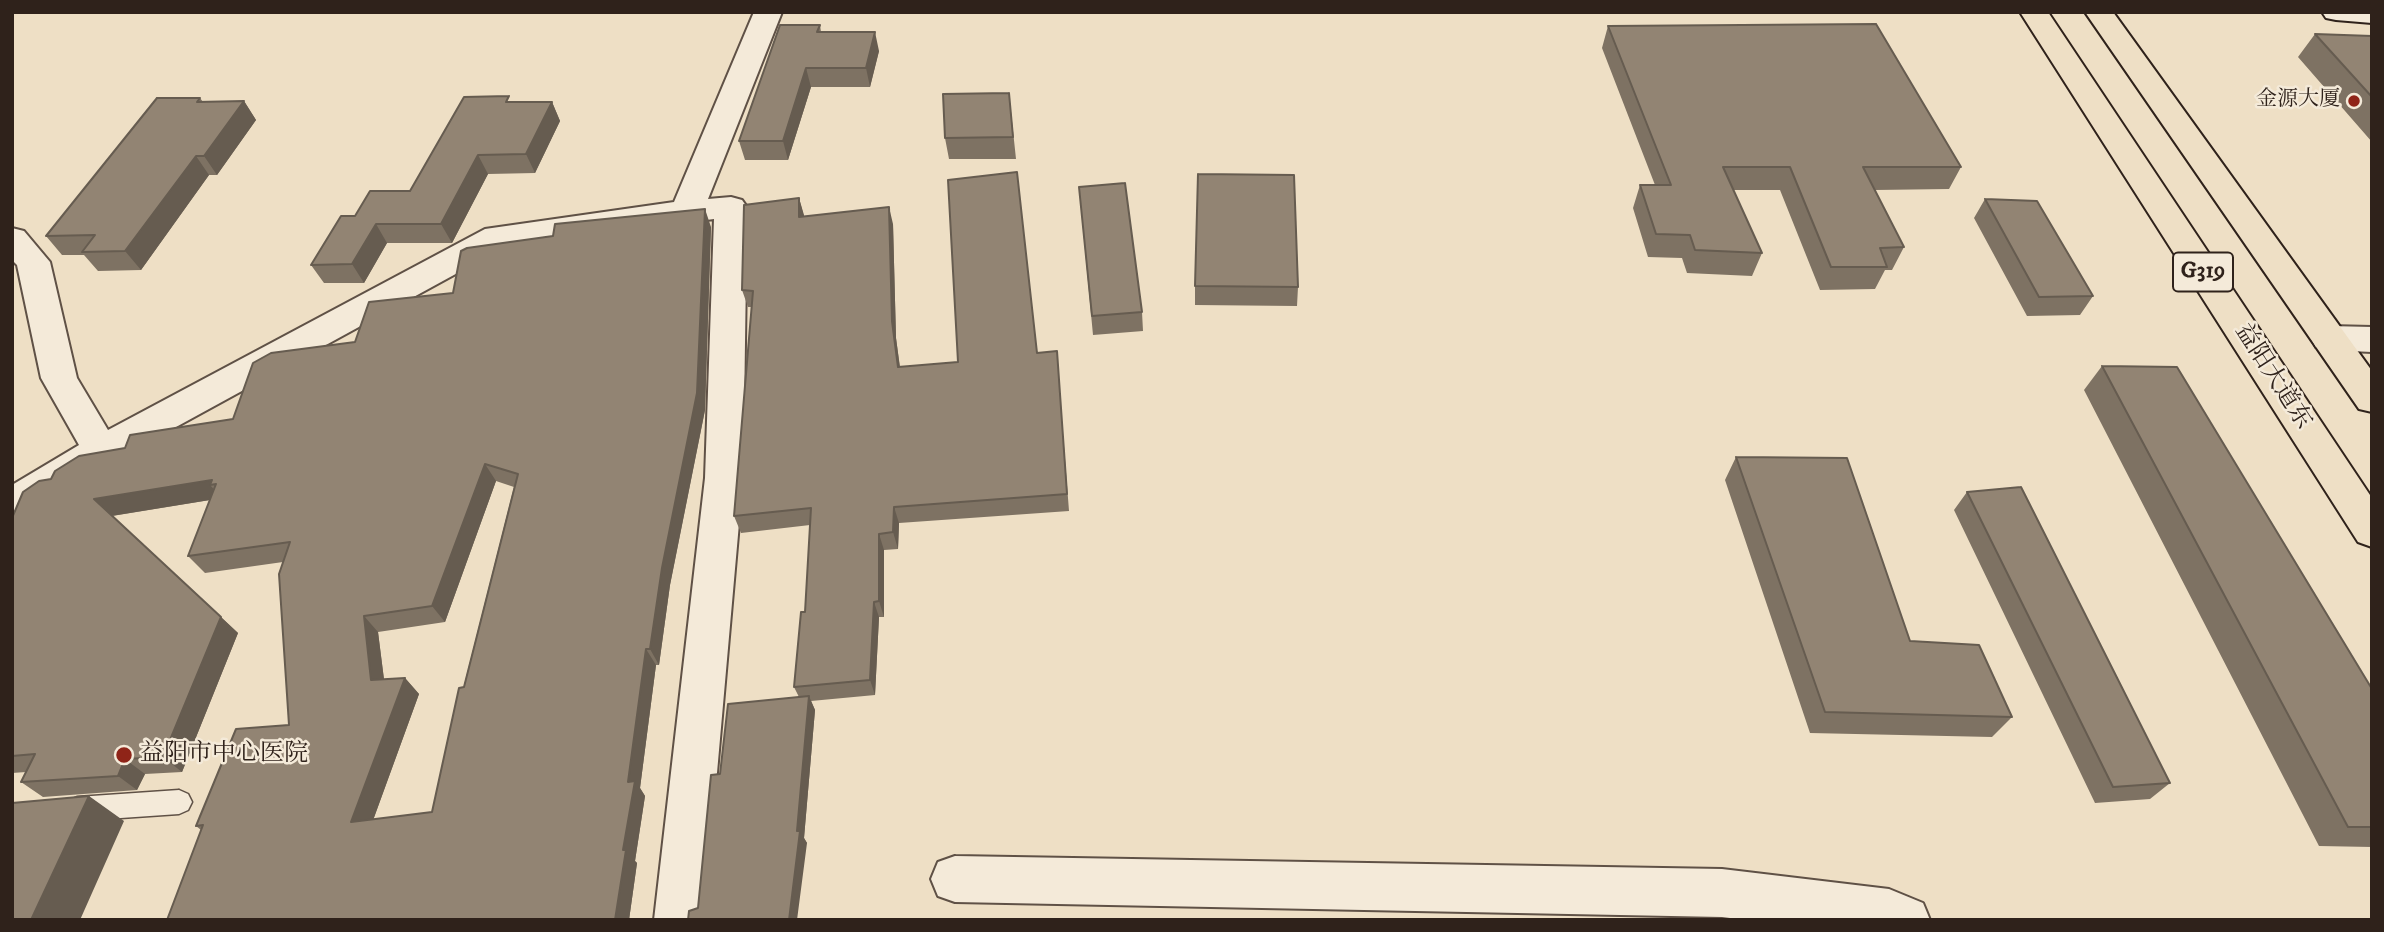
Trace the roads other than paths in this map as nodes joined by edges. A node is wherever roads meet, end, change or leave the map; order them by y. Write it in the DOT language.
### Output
graph roads {
  1 [pos="768,12"];
  2 [pos="2034,12"];
  3 [pos="2099,12"];
  4 [pos="2336,12"];
  5 [pos="2372,15"];
  6 [pos="687,211"];
  7 [pos="12,239"];
  8 [pos="2329,338"];
  9 [pos="2372,340"];
  10 [pos="2372,398"];
  11 [pos="101,451"];
  12 [pos="12,505"];
  13 [pos="2372,531"];
  14 [pos="179,802"];
  15 [pos="54,811"];
  16 [pos="955,879"];
  17 [pos="678,920"];
  18 [pos="1905,920"];
  1 -- 6 [label="street"];
  2 -- 13 [label="main road, 益阳大道东 / G319"];
  3 -- 8 [label="main road, G319"];
  4 -- 5 [label="street"];
  6 -- 11 [label="street"];
  6 -- 17 [label="street"];
  7 -- 11 [label="street"];
  8 -- 9 [label="street"];
  8 -- 10 [label="main road, G319"];
  11 -- 12 [label="street"];
  14 -- 15 [label="lane"];
  16 -- 18 [label="street"];
}
